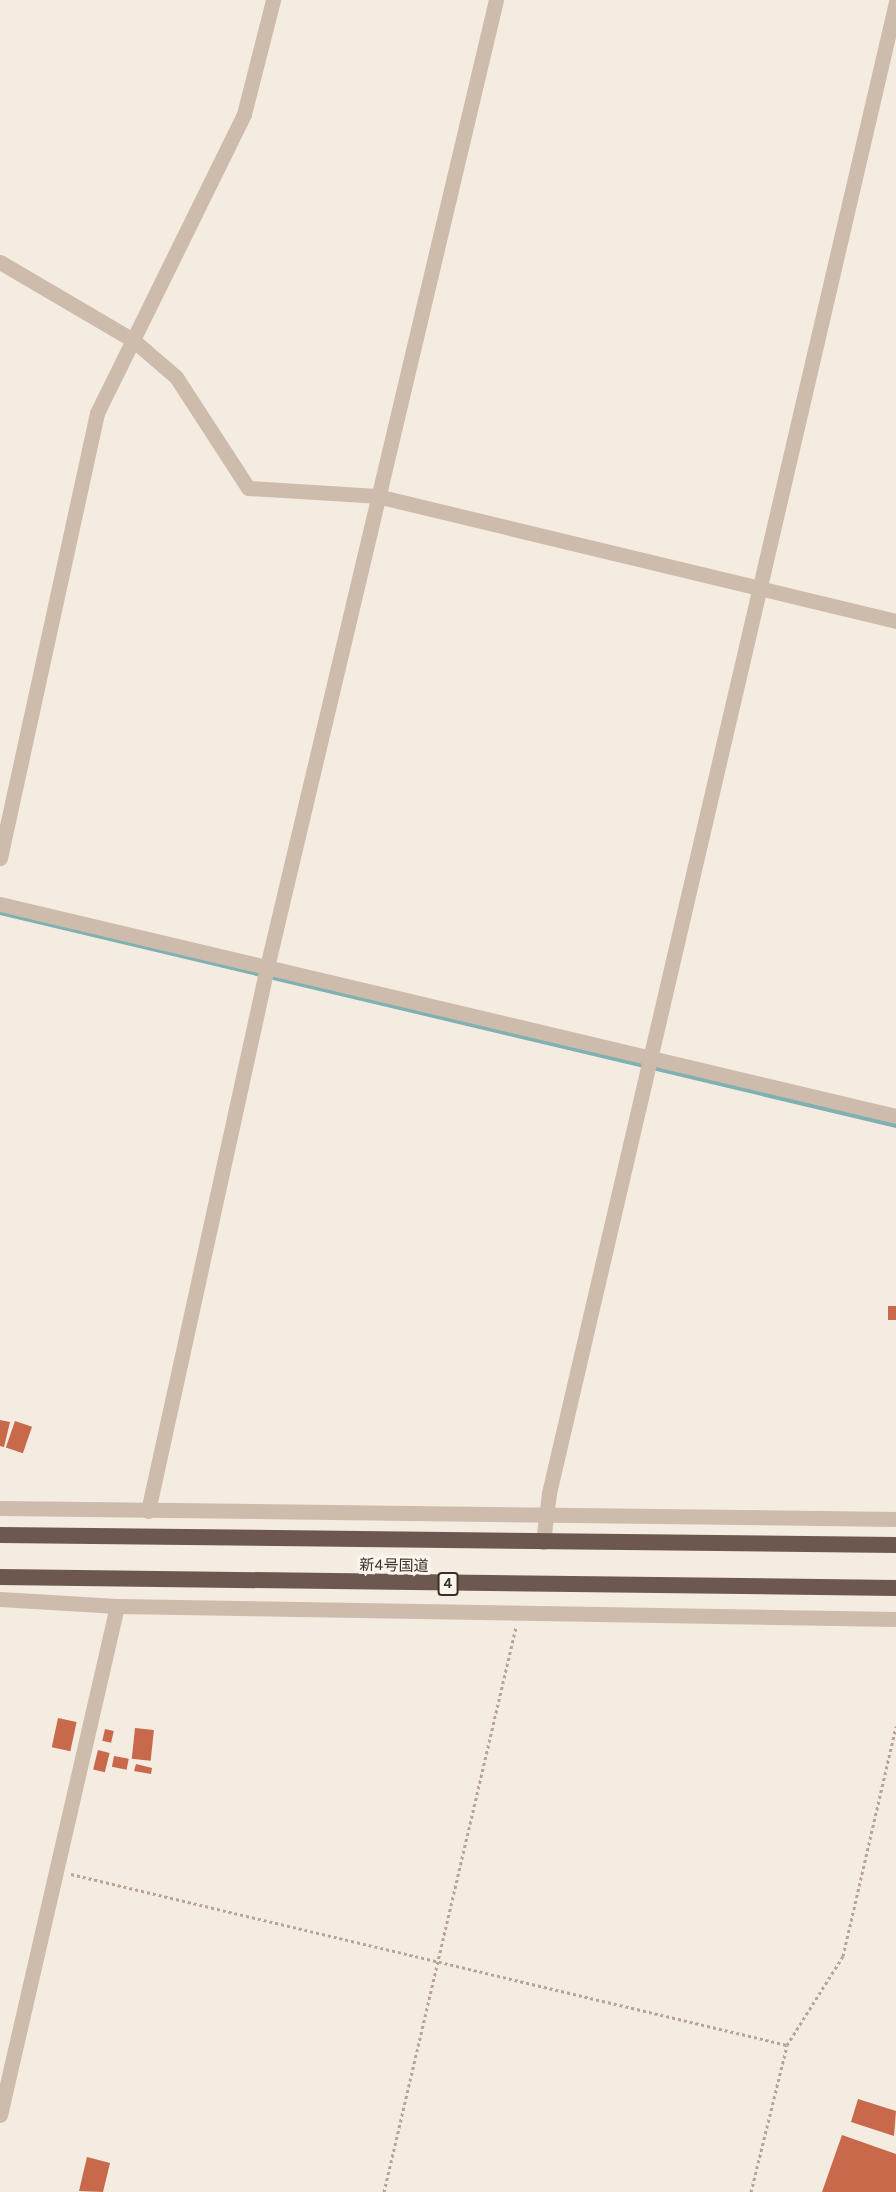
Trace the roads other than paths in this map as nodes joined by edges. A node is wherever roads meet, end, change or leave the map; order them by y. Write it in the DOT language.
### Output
graph roads {
  1 [pos="273,0"];
  2 [pos="496,0"];
  3 [pos="896,2"];
  4 [pos="0,262"];
  5 [pos="133,340"];
  6 [pos="376,495"];
  7 [pos="761,590"];
  8 [pos="896,621"];
  9 [pos="0,858"];
  10 [pos="0,904"];
  11 [pos="267,967"];
  12 [pos="650,1058"];
  13 [pos="896,1116"];
  14 [pos="0,1508"];
  15 [pos="148,1511"];
  16 [pos="544,1516"];
  17 [pos="896,1519"];
  18 [pos="0,1535"];
  19 [pos="543,1542"];
  20 [pos="896,1545"];
  21 [pos="0,1577"];
  22 [pos="896,1588"];
  23 [pos="0,1599"];
  24 [pos="117,1606"];
  25 [pos="896,1619"];
  26 [pos="0,2115"];
  1 -- 5 [label="street"];
  2 -- 6 [label="street"];
  3 -- 7 [label="street"];
  4 -- 5 [label="street"];
  5 -- 6 [label="street"];
  5 -- 9 [label="street"];
  6 -- 7 [label="street"];
  6 -- 11 [label="street"];
  7 -- 8 [label="street"];
  7 -- 12 [label="street"];
  10 -- 11 [label="street"];
  11 -- 12 [label="street"];
  11 -- 15 [label="street"];
  12 -- 13 [label="street"];
  12 -- 16 [label="street"];
  14 -- 15 [label="street"];
  15 -- 16 [label="street"];
  16 -- 17 [label="street"];
  16 -- 19 [label="street"];
  18 -- 19 [label="highway, 新4号国道"];
  19 -- 20 [label="highway, 新4号国道"];
  21 -- 22 [label="highway, 新4号国道 / 4"];
  23 -- 24 [label="street"];
  24 -- 25 [label="street"];
  24 -- 26 [label="street"];
}
